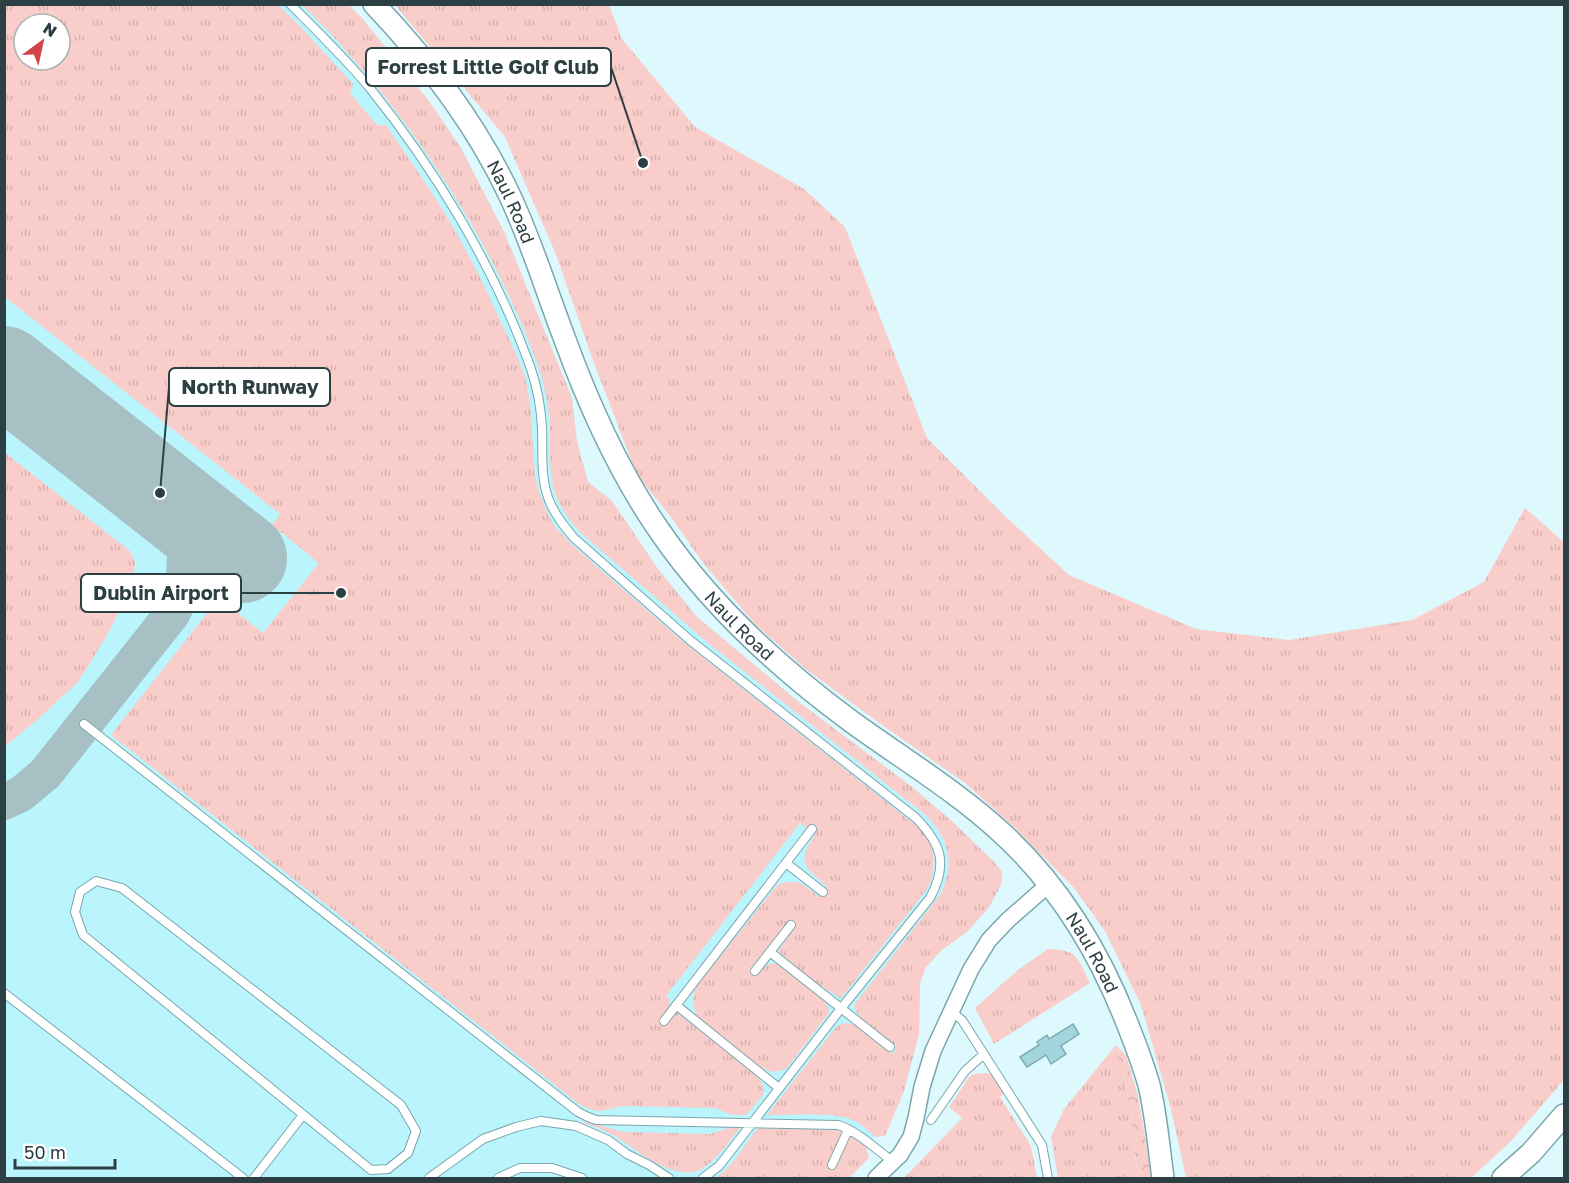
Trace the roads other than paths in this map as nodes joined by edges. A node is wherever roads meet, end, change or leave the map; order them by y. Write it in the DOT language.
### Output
graph roads {
  1 [pos="290,4"];
  2 [pos="374,4"];
  3 [pos="84,724"];
  4 [pos="812,829"];
  5 [pos="786,862"];
  6 [pos="1049,884"];
  7 [pos="823,892"];
  8 [pos="791,925"];
  9 [pos="770,952"];
  10 [pos="755,971"];
  11 [pos="4,993"];
  12 [pos="676,1005"];
  13 [pos="842,1008"];
  14 [pos="952,1012"];
  15 [pos="664,1021"];
  16 [pos="890,1047"];
  17 [pos="984,1054"];
  18 [pos="779,1088"];
  19 [pos="303,1115"];
  20 [pos="1564,1115"];
  21 [pos="931,1119"];
  22 [pos="751,1124"];
  23 [pos="848,1130"];
  24 [pos="893,1162"];
  25 [pos="832,1165"];
  26 [pos="243,1179"];
  27 [pos="254,1179"];
  28 [pos="429,1179"];
  29 [pos="498,1179"];
  30 [pos="582,1179"];
  31 [pos="669,1179"];
  32 [pos="703,1179"];
  33 [pos="876,1179"];
  34 [pos="1048,1179"];
  35 [pos="1163,1179"];
  36 [pos="1503,1179"];
  1 -- 13 [label="lane"];
  2 -- 6 [label="street, Naul Road"];
  3 -- 22 [label="lane"];
  4 -- 5 [label="lane"];
  5 -- 7 [label="lane"];
  5 -- 12 [label="lane"];
  6 -- 14 [label="street"];
  6 -- 35 [label="street, Naul Road"];
  8 -- 9 [label="lane"];
  9 -- 10 [label="lane"];
  9 -- 13 [label="lane"];
  11 -- 26 [label="lane"];
  12 -- 15 [label="lane"];
  12 -- 18 [label="lane"];
  13 -- 16 [label="lane"];
  13 -- 18 [label="lane"];
  14 -- 17 [label="lane"];
  14 -- 24 [label="street"];
  17 -- 21 [label="lane"];
  17 -- 34 [label="lane"];
  18 -- 22 [label="lane"];
  19 -- 19 [label="lane"];
  19 -- 27 [label="lane"];
  20 -- 36 [label="street"];
  22 -- 23 [label="lane"];
  22 -- 32 [label="lane"];
  23 -- 24 [label="lane"];
  23 -- 25 [label="lane"];
  24 -- 33 [label="street"];
  28 -- 31 [label="lane"];
  29 -- 30 [label="lane"];
}
